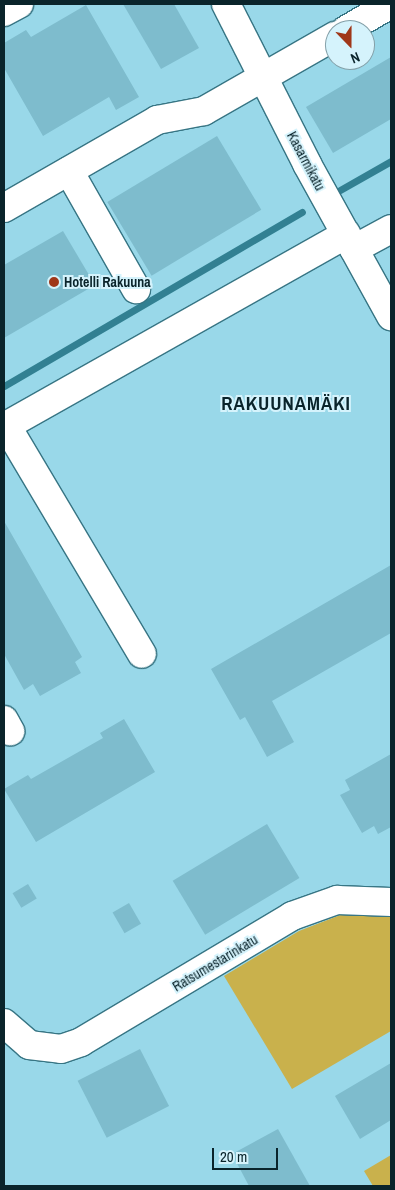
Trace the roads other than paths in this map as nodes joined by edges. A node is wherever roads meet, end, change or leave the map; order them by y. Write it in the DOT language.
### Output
graph roads {
  1 [pos="19,4"];
  2 [pos="226,4"];
  3 [pos="391,4"];
  4 [pos="4,12"];
  5 [pos="363,20"];
  6 [pos="325,42"];
  7 [pos="263,78"];
  8 [pos="69,171"];
  9 [pos="4,208"];
  10 [pos="391,229"];
  11 [pos="350,242"];
  12 [pos="136,289"];
  13 [pos="391,316"];
  14 [pos="5,426"];
  15 [pos="142,654"];
  16 [pos="391,902"];
  17 [pos="4,1023"];
  1 -- 4 [label="street"];
  2 -- 7 [label="street, Kasarmikatu"];
  3 -- 5 [label="street"];
  6 -- 7 [label="street"];
  7 -- 8 [label="street"];
  7 -- 11 [label="street, Kasarmikatu"];
  8 -- 9 [label="street"];
  8 -- 12 [label="street"];
  10 -- 11 [label="street"];
  11 -- 13 [label="street, Kasarmikatu"];
  11 -- 14 [label="street"];
  14 -- 15 [label="street"];
  16 -- 17 [label="street, Ratsumestarinkatu"];
}
